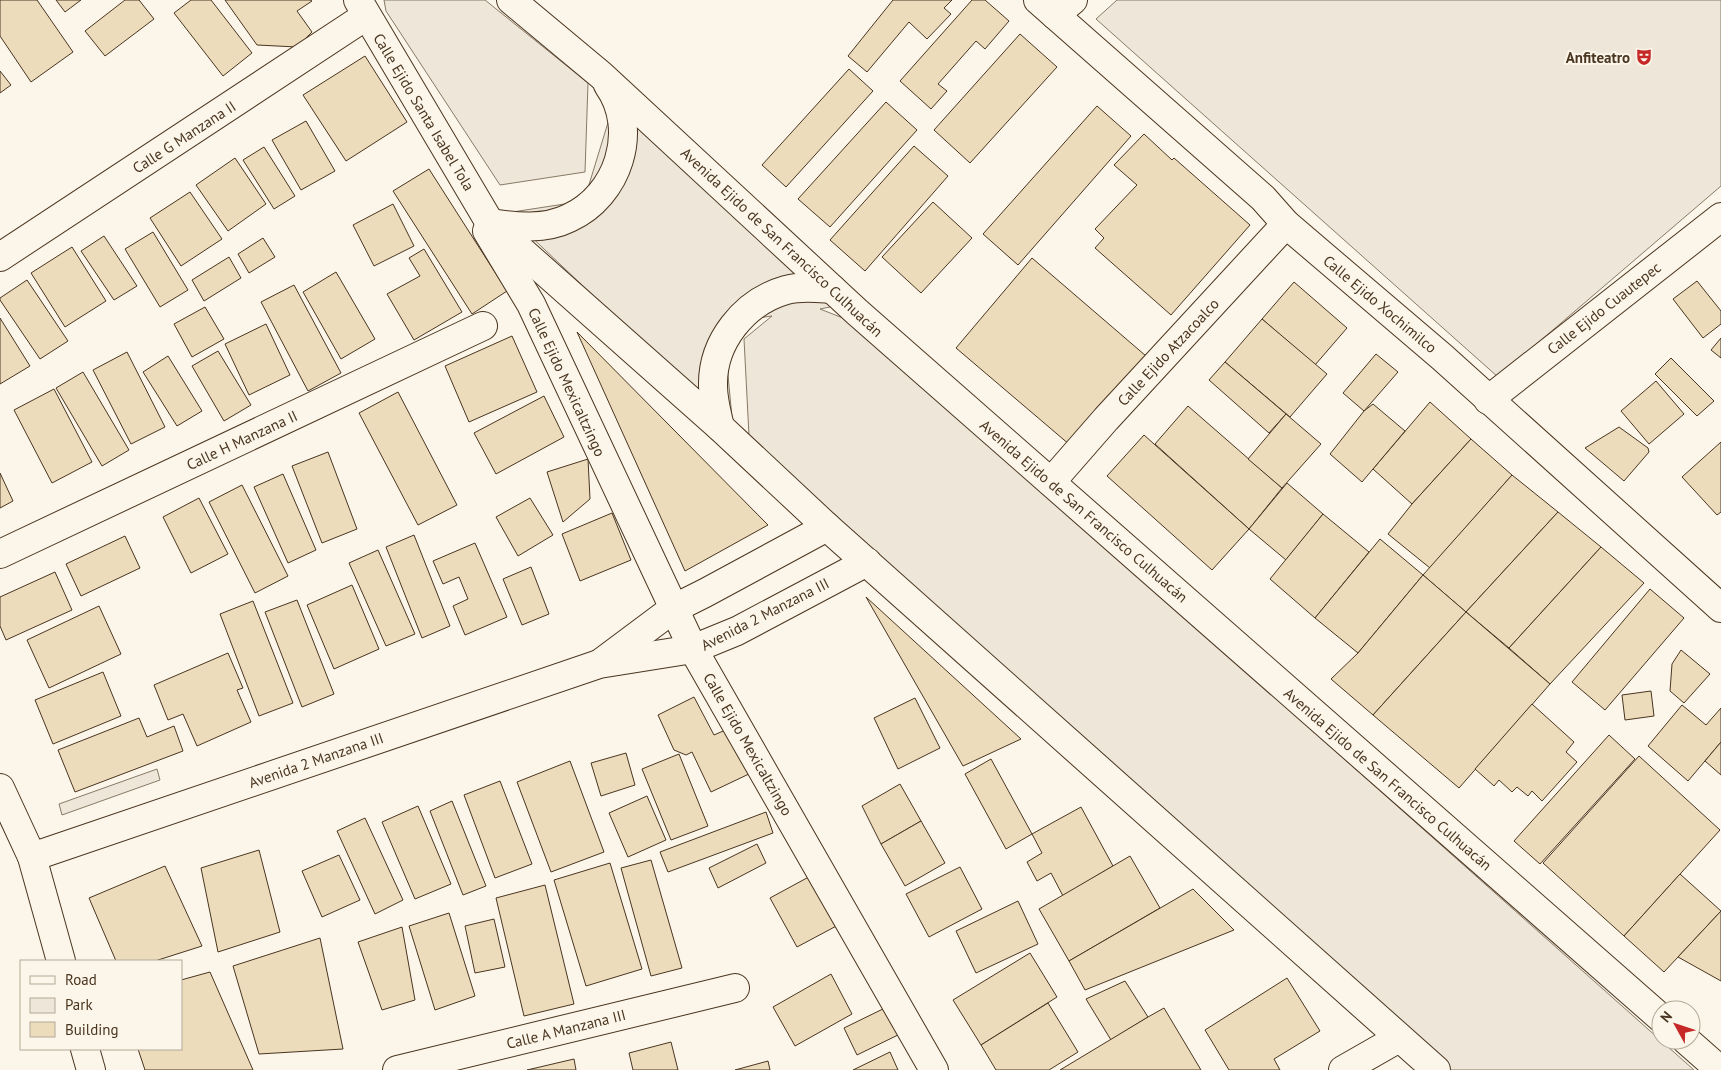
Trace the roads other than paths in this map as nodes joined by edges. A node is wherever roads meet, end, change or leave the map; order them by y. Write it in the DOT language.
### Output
graph roads {
  1 [pos="511,0"];
  2 [pos="1056,5"];
  3 [pos="362,8"];
  4 [pos="602,75"];
  5 [pos="1721,217"];
  6 [pos="490,223"];
  7 [pos="1286,224"];
  8 [pos="0,257"];
  9 [pos="832,289"];
  10 [pos="484,326"];
  11 [pos="1488,400"];
  12 [pos="720,427"];
  13 [pos="1051,482"];
  14 [pos="827,527"];
  15 [pos="0,554"];
  16 [pos="867,562"];
  17 [pos="1721,608"];
  18 [pos="673,609"];
  19 [pos="694,649"];
  20 [pos="600,664"];
  21 [pos="0,788"];
  22 [pos="32,856"];
  23 [pos="61,960"];
  24 [pos="735,988"];
  25 [pos="1651,1009"];
  26 [pos="1399,1038"];
  27 [pos="85,1050"];
  28 [pos="1697,1050"];
  29 [pos="91,1070"];
  30 [pos="397,1070"];
  31 [pos="934,1070"];
  32 [pos="1343,1070"];
  33 [pos="1436,1070"];
  34 [pos="1720,1070"];
  1 -- 4 [label="street, Avenida Ejido de San Francisco Culhuacán"];
  2 -- 7 [label="street, Calle Ejido Xochimilco"];
  3 -- 6 [label="street, Calle Ejido Santa Isabel Tola"];
  3 -- 8 [label="street, Calle G Manzana II"];
  4 -- 6 [label="street"];
  4 -- 9 [label="street, Avenida Ejido de San Francisco Culhuacán"];
  5 -- 11 [label="street, Calle Ejido Cuautepec"];
  6 -- 12 [label="street"];
  6 -- 18 [label="street, Calle Ejido Mexicaltzingo"];
  7 -- 11 [label="street, Calle Ejido Xochimilco"];
  7 -- 13 [label="street, Calle Ejido Atzacoalco"];
  9 -- 12 [label="street"];
  9 -- 13 [label="street, Avenida Ejido de San Francisco Culhuacán"];
  10 -- 15 [label="street, Calle H Manzana II"];
  11 -- 17 [label="street, Calle Ejido Xochimilco"];
  12 -- 14 [label="street"];
  13 -- 25 [label="street, Avenida Ejido de San Francisco Culhuacán"];
  14 -- 16 [label="street"];
  14 -- 18 [label="street, Avenida 2 Manzana III"];
  16 -- 19 [label="street, Avenida 2 Manzana III"];
  16 -- 26 [label="street"];
  18 -- 19 [label="street, Calle Ejido Mexicaltzingo"];
  18 -- 20 [label="street, Avenida 2 Manzana III"];
  19 -- 20 [label="street, Avenida 2 Manzana III"];
  19 -- 31 [label="street, Calle Ejido Mexicaltzingo"];
  20 -- 22 [label="street, Avenida 2 Manzana III"];
  21 -- 22 [label="street"];
  22 -- 23 [label="street"];
  24 -- 30 [label="street, Calle A Manzana III"];
  26 -- 32 [label="street"];
  26 -- 33 [label="street"];
  27 -- 29 [label="street"];
  28 -- 34 [label="street"];
}
